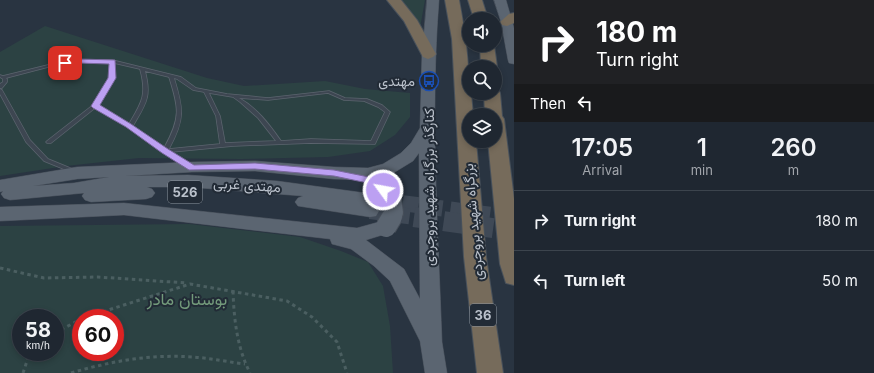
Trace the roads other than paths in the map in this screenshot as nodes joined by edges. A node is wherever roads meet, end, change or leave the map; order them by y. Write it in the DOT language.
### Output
graph roads {
  1 [pos="394,0"];
  2 [pos="433,0"];
  3 [pos="452,0"];
  4 [pos="476,0"];
  5 [pos="485,0"];
  6 [pos="500,0"];
  7 [pos="479,12"];
  8 [pos="484,12"];
  9 [pos="510,19"];
  10 [pos="428,54"];
  11 [pos="514,60"];
  12 [pos="112,62"];
  13 [pos="142,69"];
  14 [pos="2,76"];
  15 [pos="171,76"];
  16 [pos="0,89"];
  17 [pos="206,91"];
  18 [pos="232,96"];
  19 [pos="95,106"];
  20 [pos="130,127"];
  21 [pos="428,127"];
  22 [pos="49,142"];
  23 [pos="279,142"];
  24 [pos="224,145"];
  25 [pos="498,148"];
  26 [pos="165,151"];
  27 [pos="192,168"];
  28 [pos="77,173"];
  29 [pos="334,173"];
  30 [pos="0,186"];
  31 [pos="0,195"];
  32 [pos="376,200"];
  33 [pos="0,210"];
  34 [pos="0,214"];
  35 [pos="310,230"];
  36 [pos="514,276"];
  37 [pos="431,342"];
  38 [pos="436,373"];
  39 [pos="490,373"];
  1 -- 10 [label="highway"];
  2 -- 10 [label="main road, کنارگذر بزرگراه شهید بروجردی"];
  3 -- 39 [label="highway, بزرگراه شهید بروجردی / 36"];
  4 -- 7 [label="highway"];
  5 -- 8 [label="highway"];
  6 -- 9 [label="main road"];
  9 -- 11 [label="main road"];
  10 -- 21 [label="main road, کنارگذر بزرگراه شهید بروجردی"];
  12 -- 13 [label="lane"];
  12 -- 14 [label="lane"];
  12 -- 19 [label="lane"];
  13 -- 15 [label="lane"];
  13 -- 20 [label="lane"];
  14 -- 16 [label="lane"];
  15 -- 17 [label="lane"];
  15 -- 26 [label="lane"];
  16 -- 28 [label="lane"];
  17 -- 18 [label="lane"];
  17 -- 24 [label="lane"];
  18 -- 23 [label="lane"];
  18 -- 23 [label="lane"];
  19 -- 20 [label="lane"];
  19 -- 22 [label="lane"];
  20 -- 26 [label="lane"];
  21 -- 29 [label="main road"];
  21 -- 37 [label="main road, کنارگذر بزرگراه شهید بروجردی"];
  23 -- 24 [label="lane"];
  24 -- 26 [label="lane"];
  25 -- 36 [label="highway"];
  26 -- 27 [label="lane"];
  27 -- 28 [label="main road"];
  27 -- 29 [label="main road"];
  28 -- 30 [label="main road"];
  29 -- 32 [label="main road"];
  31 -- 32 [label="main road, مهتدی غربی / 526"];
  32 -- 33 [label="main road, مهتدی غربی / 526"];
  32 -- 35 [label="main road, bridge"];
  34 -- 35 [label="main road"];
  35 -- 37 [label="main road"];
  37 -- 38 [label="main road, کنارگذر بزرگراه شهید بروجردی"];
}
